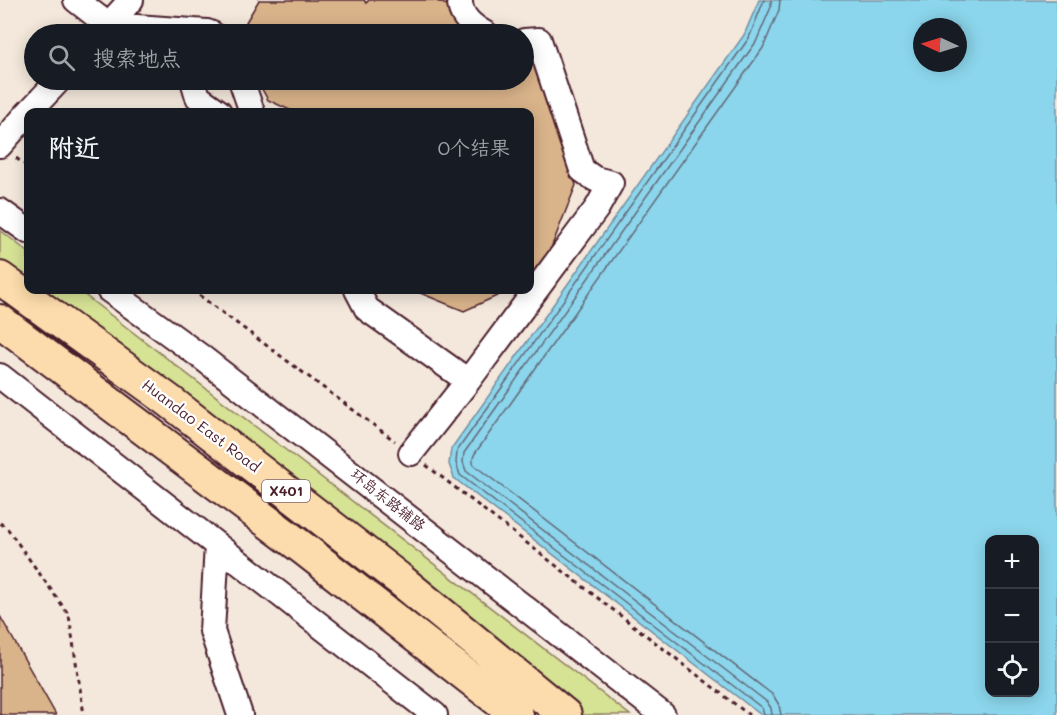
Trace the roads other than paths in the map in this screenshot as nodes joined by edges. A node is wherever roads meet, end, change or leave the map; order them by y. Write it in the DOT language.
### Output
graph roads {
  1 [pos="76,0"];
  2 [pos="131,0"];
  3 [pos="460,0"];
  4 [pos="98,24"];
  5 [pos="109,24"];
  6 [pos="469,24"];
  7 [pos="534,40"];
  8 [pos="50,90"];
  9 [pos="196,90"];
  10 [pos="244,90"];
  11 [pos="34,108"];
  12 [pos="213,108"];
  13 [pos="251,108"];
  14 [pos="24,119"];
  15 [pos="0,145"];
  16 [pos="0,210"];
  17 [pos="24,228"];
  18 [pos="0,278"];
  19 [pos="534,292"];
  20 [pos="115,294"];
  21 [pos="359,294"];
  22 [pos="533,294"];
  23 [pos="0,321"];
  24 [pos="0,376"];
  25 [pos="468,381"];
  26 [pos="411,453"];
  27 [pos="217,545"];
  28 [pos="240,715"];
  29 [pos="435,715"];
  30 [pos="517,715"];
  31 [pos="565,715"];
  32 [pos="663,715"];
  1 -- 4 [label="street"];
  2 -- 5 [label="street"];
  3 -- 6 [label="street"];
  7 -- 19 [label="street"];
  8 -- 11 [label="street"];
  9 -- 12 [label="street"];
  10 -- 13 [label="street"];
  14 -- 15 [label="street"];
  16 -- 17 [label="street"];
  18 -- 31 [label="main road, Huandao East Road / X401"];
  20 -- 32 [label="street, 环岛东路辅路"];
  21 -- 25 [label="street"];
  22 -- 25 [label="street"];
  23 -- 30 [label="main road, X401"];
  24 -- 27 [label="street"];
  25 -- 26 [label="street"];
  27 -- 28 [label="street"];
  27 -- 29 [label="street"];
}
